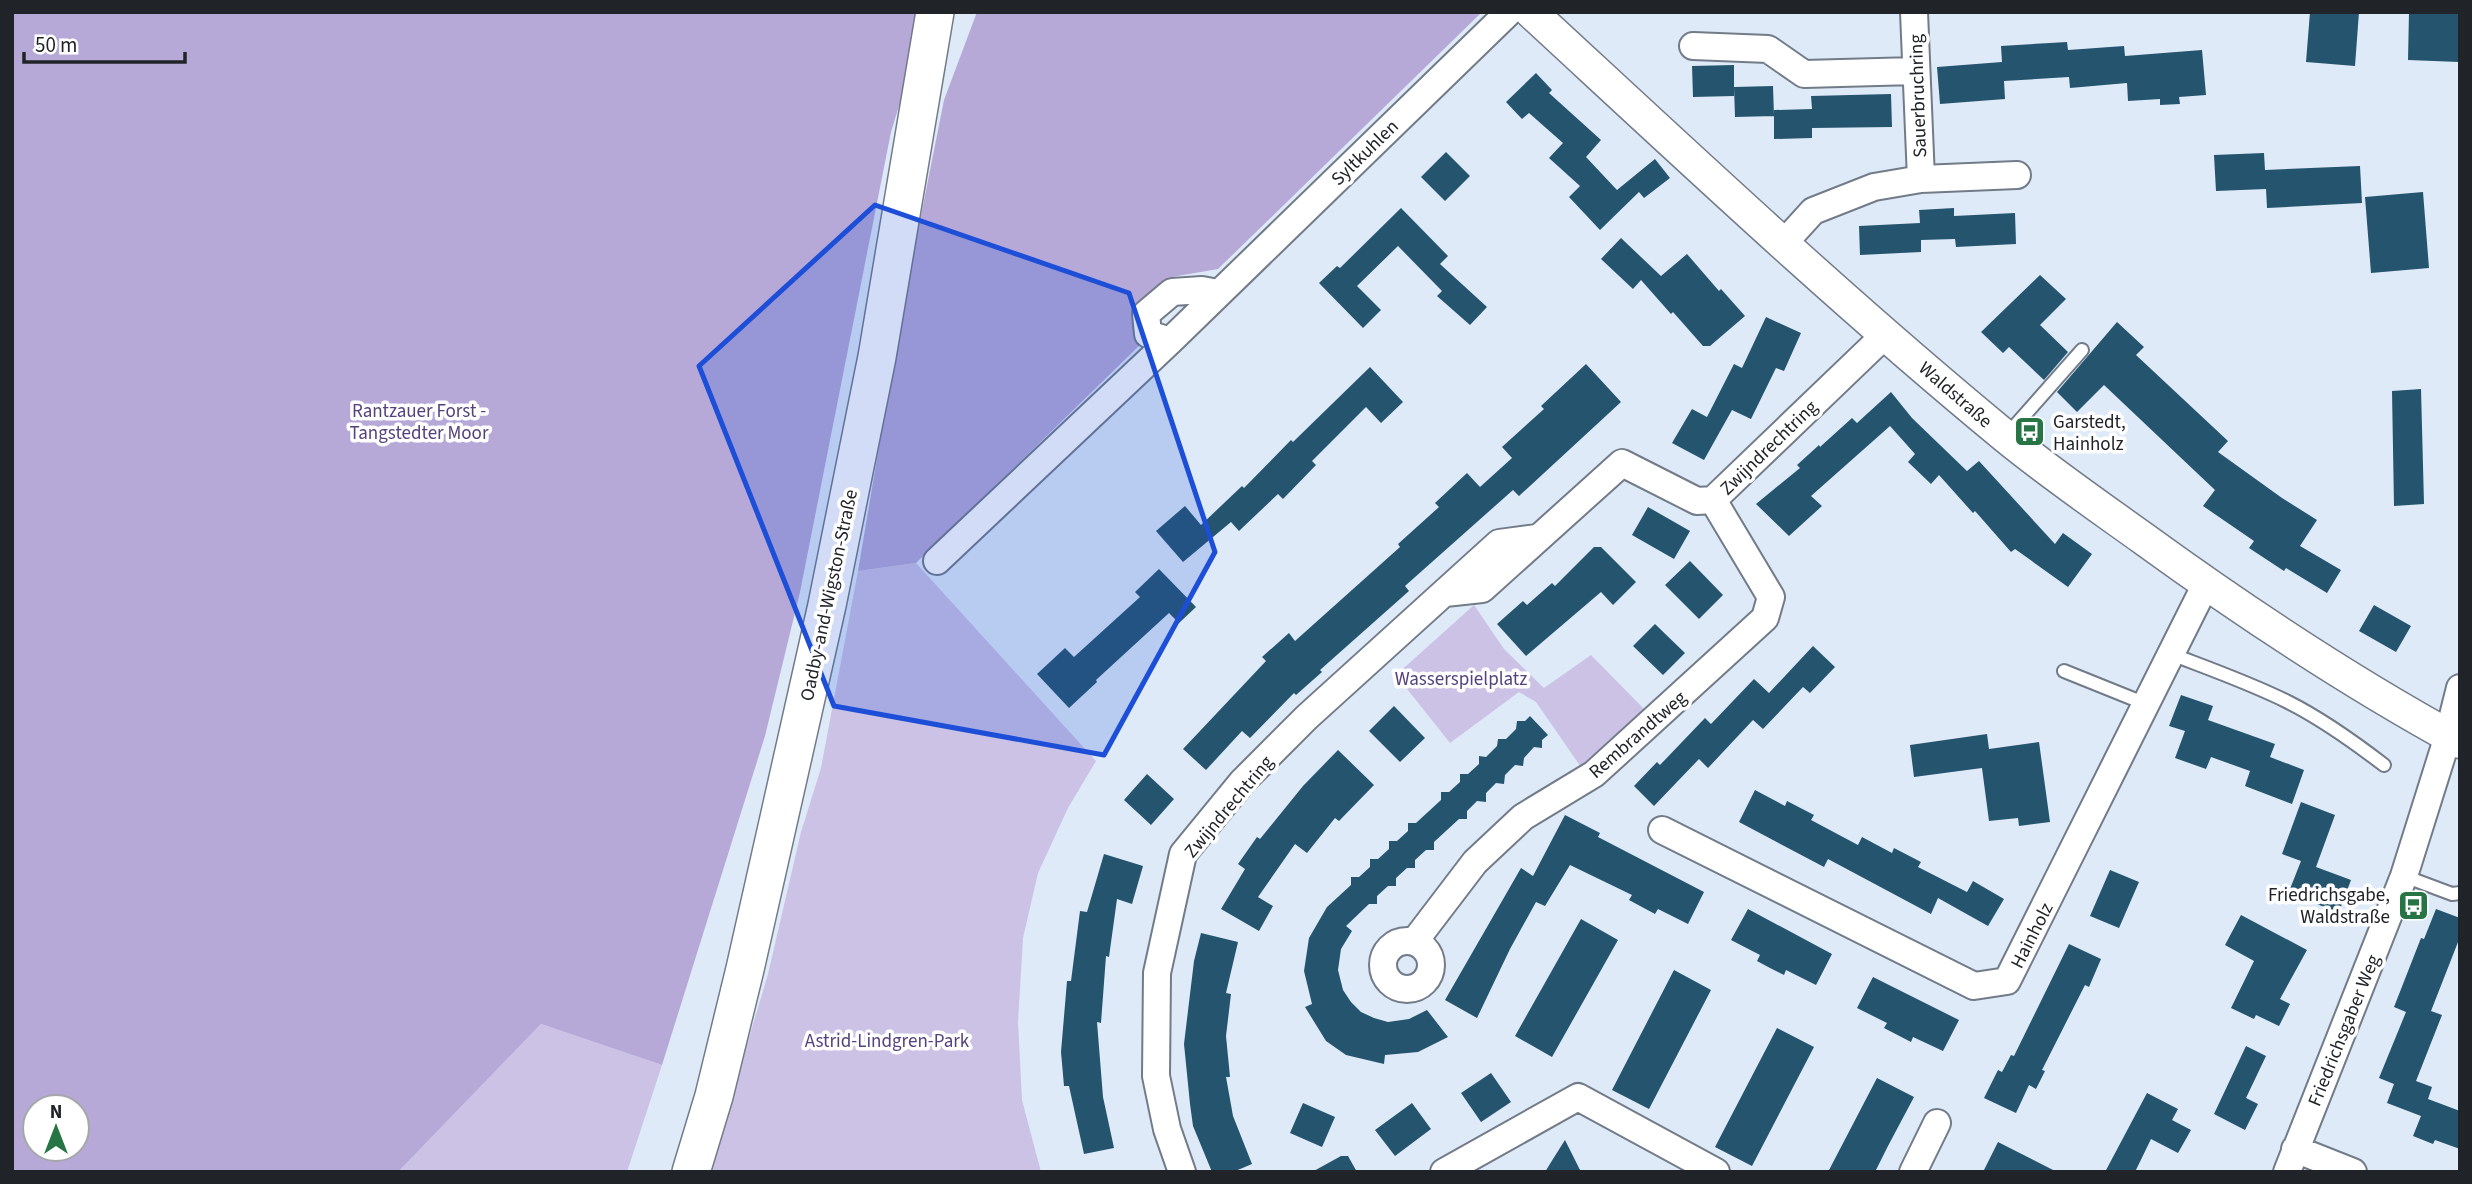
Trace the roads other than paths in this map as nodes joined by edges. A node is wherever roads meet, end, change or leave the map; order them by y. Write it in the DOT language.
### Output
graph roads {
  1 [pos="935,12"];
  2 [pos="1509,12"];
  3 [pos="1531,12"];
  4 [pos="1914,12"];
  5 [pos="1693,46"];
  6 [pos="1915,71"];
  7 [pos="2017,175"];
  8 [pos="1921,179"];
  9 [pos="1783,244"];
  10 [pos="1218,293"];
  11 [pos="1886,334"];
  12 [pos="1170,341"];
  13 [pos="2082,350"];
  14 [pos="2006,436"];
  15 [pos="1713,500"];
  16 [pos="937,561"];
  17 [pos="2206,584"];
  18 [pos="2171,654"];
  19 [pos="2064,671"];
  20 [pos="2460,688"];
  21 [pos="2146,704"];
  22 [pos="2454,739"];
  23 [pos="2384,765"];
  24 [pos="1662,830"];
  25 [pos="2404,876"];
  26 [pos="2460,893"];
  27 [pos="1414,942"];
  28 [pos="1937,1123"];
  29 [pos="2291,1160"];
  30 [pos="691,1172"];
  31 [pos="1182,1172"];
  32 [pos="1444,1172"];
  33 [pos="1716,1172"];
  34 [pos="1913,1172"];
  35 [pos="2353,1172"];
  1 -- 30 [label="main road, Oadby-and-Wigston-Straße"];
  2 -- 10 [label="street, Syltkuhlen"];
  3 -- 9 [label="street, Waldstraße"];
  4 -- 6 [label="street, Sauerbruchring"];
  5 -- 6 [label="street"];
  6 -- 8 [label="street, Sauerbruchring"];
  7 -- 8 [label="street, Sauerbruchring"];
  8 -- 9 [label="street, Sauerbruchring"];
  9 -- 11 [label="street, Waldstraße"];
  10 -- 12 [label="street, Syltkuhlen"];
  10 -- 12 [label="street"];
  11 -- 14 [label="street, Waldstraße"];
  11 -- 15 [label="street, Zwijndrechtring"];
  12 -- 16 [label="street, Syltkuhlen"];
  13 -- 14 [label="lane"];
  14 -- 17 [label="street, Waldstraße"];
  15 -- 27 [label="street, Rembrandtweg"];
  15 -- 31 [label="street, Zwijndrechtring"];
  17 -- 18 [label="street, Hainholz"];
  17 -- 22 [label="street, Waldstraße"];
  18 -- 21 [label="street, Hainholz"];
  18 -- 23 [label="lane"];
  19 -- 21 [label="lane"];
  20 -- 22 [label="street, Friedrichsgaber Weg"];
  21 -- 24 [label="street, Hainholz"];
  22 -- 25 [label="street, Friedrichsgaber Weg"];
  25 -- 26 [label="lane"];
  25 -- 29 [label="street, Friedrichsgaber Weg"];
  28 -- 34 [label="street"];
  29 -- 35 [label="street"];
  32 -- 33 [label="street"];
}
